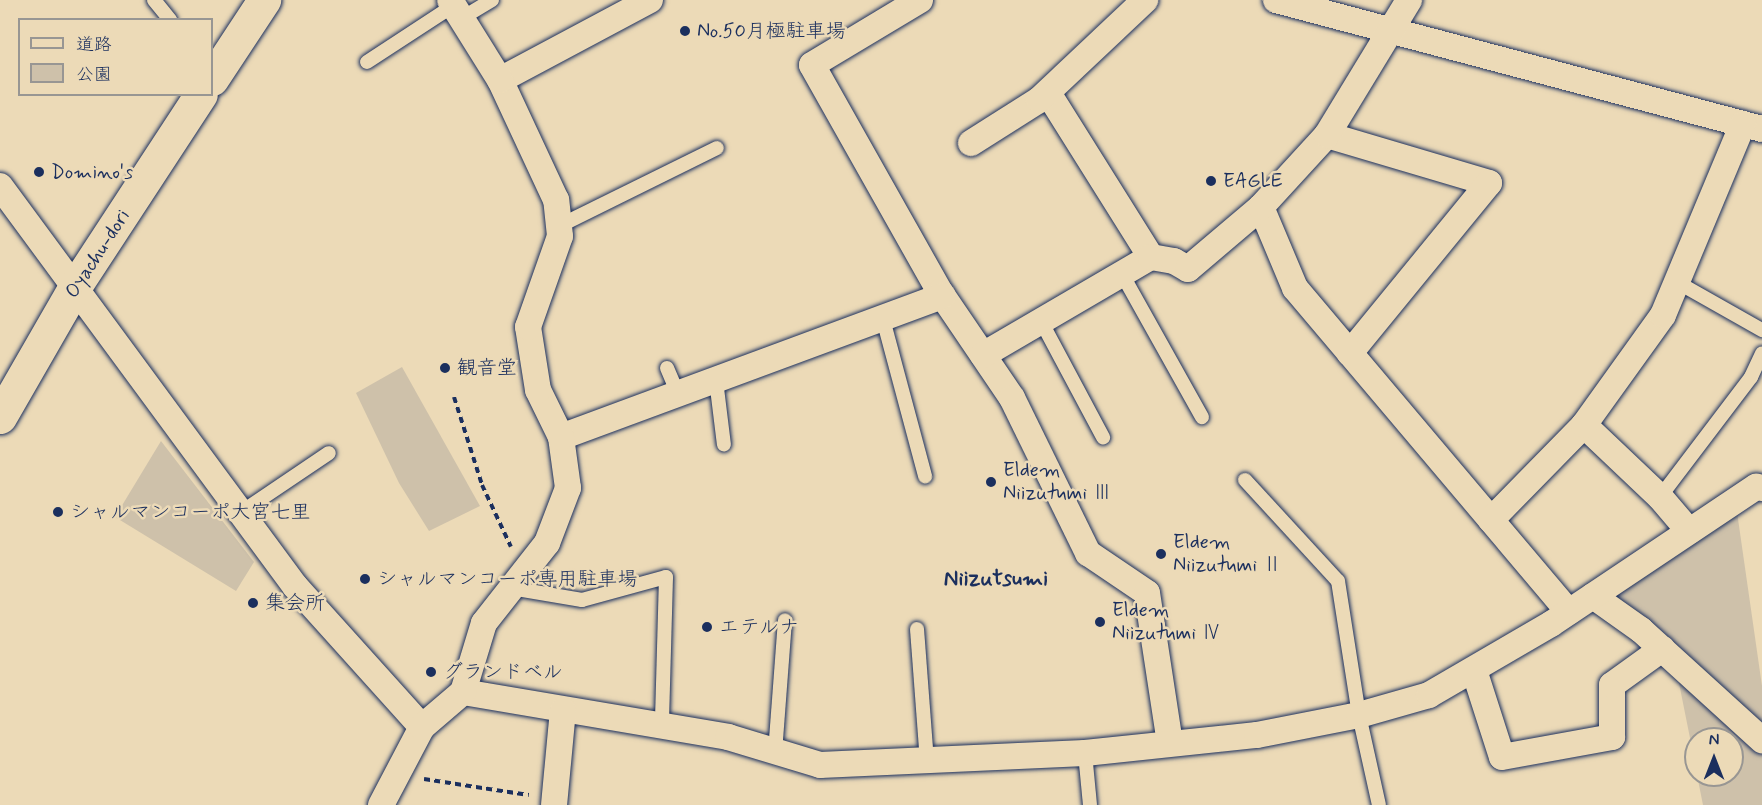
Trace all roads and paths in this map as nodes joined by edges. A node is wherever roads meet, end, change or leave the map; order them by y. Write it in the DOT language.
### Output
graph roads {
  1 [pos="154,0"];
  2 [pos="492,0"];
  3 [pos="650,0"];
  4 [pos="920,0"];
  5 [pos="1145,0"];
  6 [pos="1276,0"];
  7 [pos="1409,0"];
  8 [pos="261,1"];
  9 [pos="455,8"];
  10 [pos="168,18"];
  11 [pos="1390,30"];
  12 [pos="368,62"];
  13 [pos="213,73"];
  14 [pos="500,80"];
  15 [pos="1048,93"];
  16 [pos="198,96"];
  17 [pos="1753,127"];
  18 [pos="1327,135"];
  19 [pos="971,143"];
  20 [pos="717,147"];
  21 [pos="0,186"];
  22 [pos="1261,207"];
  23 [pos="559,226"];
  24 [pos="1151,257"];
  25 [pos="1122,274"];
  26 [pos="1677,282"];
  27 [pos="76,285"];
  28 [pos="943,297"];
  29 [pos="883,319"];
  30 [pos="1041,321"];
  31 [pos="1762,330"];
  32 [pos="1762,352"];
  33 [pos="1350,353"];
  34 [pos="983,356"];
  35 [pos="668,368"];
  36 [pos="716,380"];
  37 [pos="678,394"];
  38 [pos="454,397"];
  39 [pos="0,417"];
  40 [pos="1202,417"];
  41 [pos="1584,426"];
  42 [pos="561,437"];
  43 [pos="1103,437"];
  44 [pos="724,446"];
  45 [pos="329,453"];
  46 [pos="925,476"];
  47 [pos="1245,480"];
  48 [pos="1762,488"];
  49 [pos="1660,497"];
  50 [pos="240,513"];
  51 [pos="1491,520"];
  52 [pos="1689,531"];
  53 [pos="517,581"];
  54 [pos="1593,596"];
  55 [pos="1569,612"];
  56 [pos="785,620"];
  57 [pos="917,628"];
  58 [pos="1662,649"];
  59 [pos="1474,670"];
  60 [pos="463,692"];
  61 [pos="563,710"];
  62 [pos="1359,716"];
  63 [pos="662,724"];
  64 [pos="422,727"];
  65 [pos="1762,740"];
  66 [pos="1170,743"];
  67 [pos="775,753"];
  68 [pos="1085,753"];
  69 [pos="927,762"];
  70 [pos="397,775"];
  71 [pos="555,802"];
  72 [pos="381,805"];
  73 [pos="1090,805"];
  74 [pos="1379,805"];
  1 -- 10 [label="lane"];
  2 -- 9 [label="lane"];
  3 -- 14 [label="street"];
  4 -- 28 [label="street"];
  5 -- 15 [label="street"];
  6 -- 11 [label="street"];
  7 -- 11 [label="street"];
  8 -- 13 [label="street, Oyachu-dori"];
  9 -- 12 [label="lane"];
  9 -- 14 [label="street"];
  11 -- 17 [label="street"];
  11 -- 18 [label="street"];
  14 -- 23 [label="street"];
  15 -- 19 [label="street"];
  15 -- 24 [label="street"];
  16 -- 27 [label="street, Oyachu-dori"];
  17 -- 26 [label="street"];
  18 -- 22 [label="street"];
  18 -- 33 [label="street"];
  20 -- 23 [label="lane"];
  21 -- 27 [label="street"];
  22 -- 24 [label="street"];
  22 -- 33 [label="street"];
  23 -- 42 [label="street"];
  24 -- 25 [label="street"];
  25 -- 30 [label="street"];
  25 -- 40 [label="lane"];
  26 -- 31 [label="lane"];
  26 -- 41 [label="street"];
  27 -- 39 [label="street, Oyachu-dori"];
  27 -- 50 [label="street"];
  28 -- 29 [label="street"];
  28 -- 34 [label="street"];
  29 -- 36 [label="street"];
  29 -- 46 [label="lane"];
  30 -- 34 [label="street"];
  30 -- 43 [label="lane"];
  32 -- 49 [label="lane"];
  33 -- 51 [label="street"];
  34 -- 66 [label="street"];
  35 -- 37 [label="lane"];
  36 -- 37 [label="street"];
  36 -- 44 [label="lane"];
  37 -- 42 [label="street"];
  38 -- 53 [label="path"];
  41 -- 49 [label="street"];
  41 -- 51 [label="street"];
  42 -- 53 [label="street"];
  45 -- 50 [label="lane"];
  47 -- 62 [label="lane"];
  48 -- 52 [label="street"];
  49 -- 52 [label="street"];
  50 -- 64 [label="street"];
  51 -- 55 [label="street"];
  52 -- 54 [label="street"];
  53 -- 60 [label="street"];
  53 -- 63 [label="lane"];
  54 -- 55 [label="street"];
  54 -- 58 [label="street"];
  55 -- 59 [label="street"];
  56 -- 67 [label="lane"];
  57 -- 69 [label="lane"];
  58 -- 59 [label="street"];
  58 -- 65 [label="street"];
  59 -- 62 [label="street"];
  60 -- 61 [label="street"];
  60 -- 64 [label="street"];
  61 -- 63 [label="street"];
  61 -- 71 [label="street"];
  62 -- 66 [label="street"];
  62 -- 74 [label="lane"];
  63 -- 67 [label="street"];
  64 -- 70 [label="street"];
  66 -- 68 [label="street"];
  67 -- 69 [label="street"];
  68 -- 69 [label="street"];
  68 -- 73 [label="lane"];
  70 -- 71 [label="path"];
  70 -- 72 [label="street"];
}
